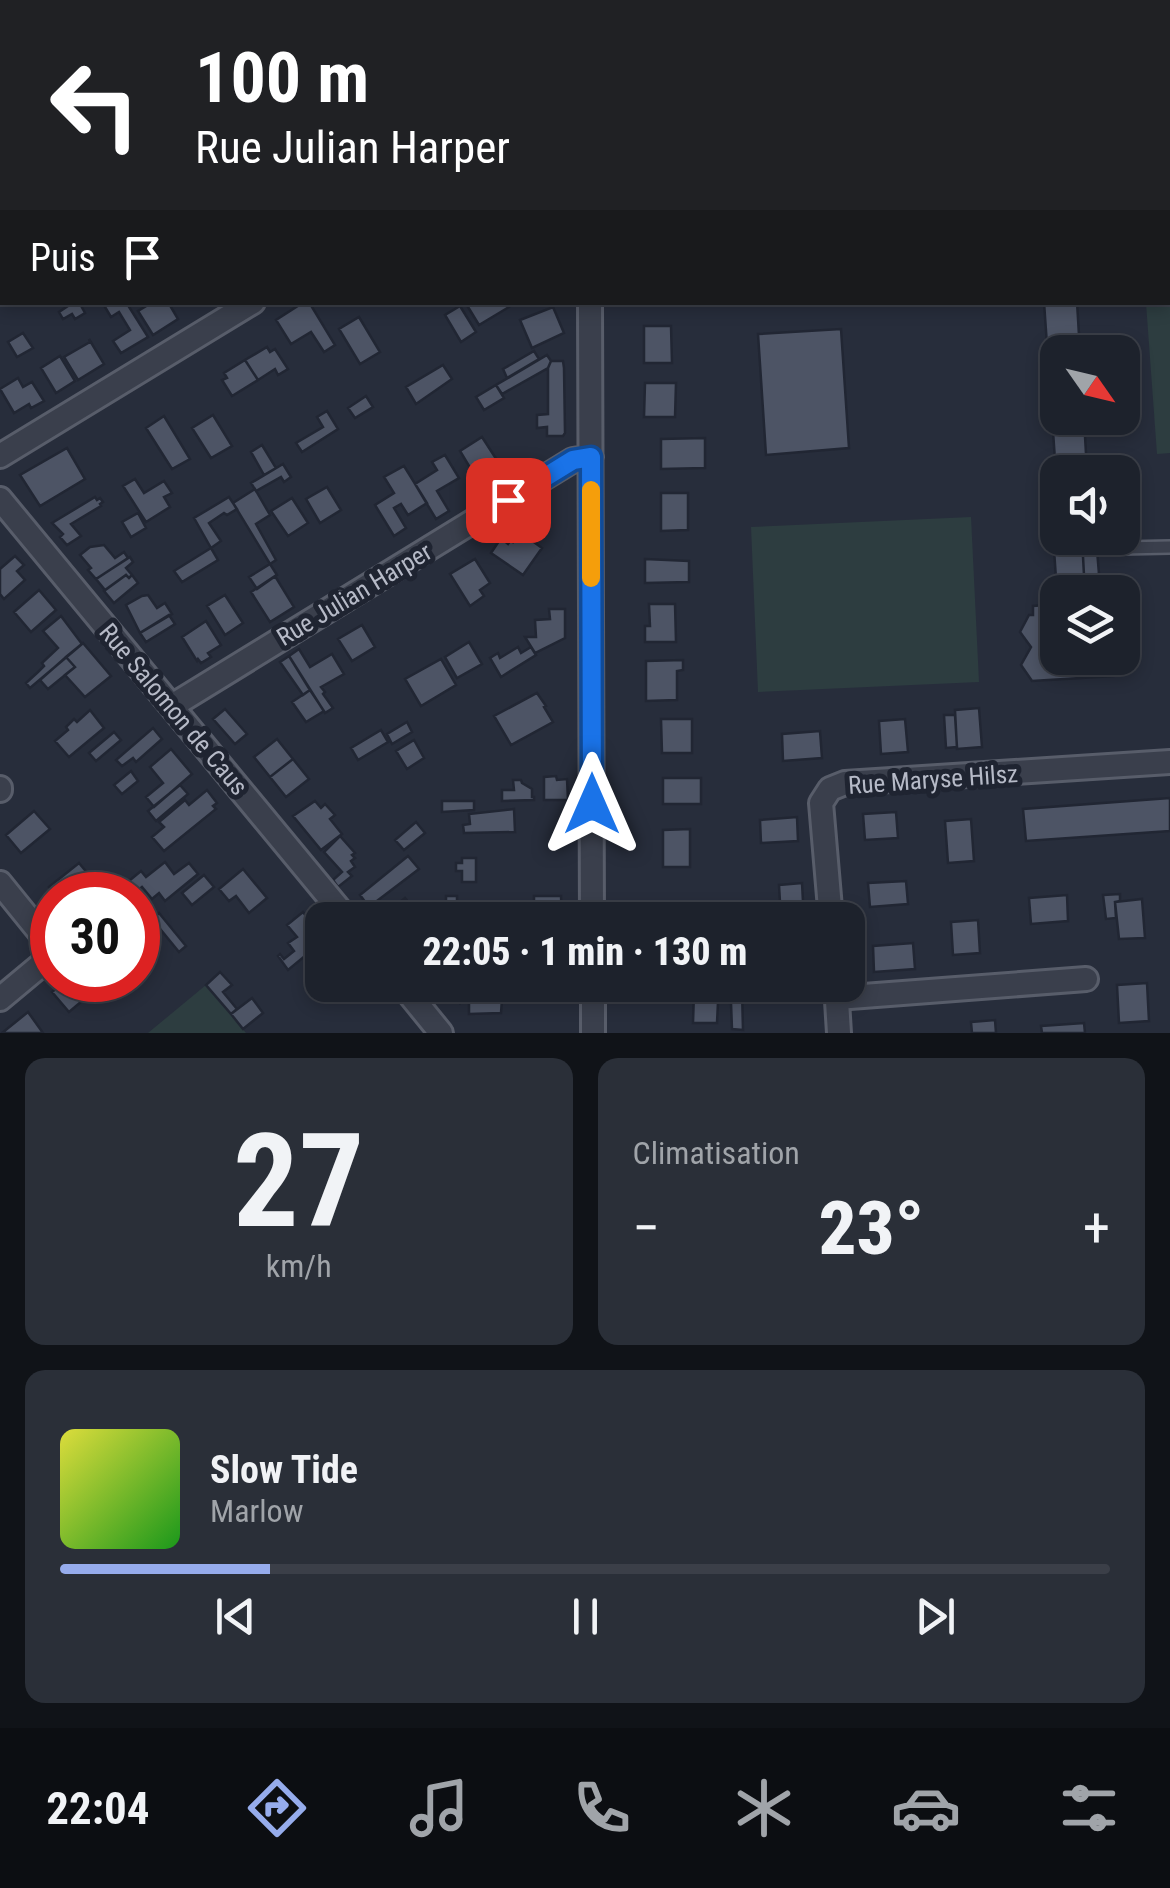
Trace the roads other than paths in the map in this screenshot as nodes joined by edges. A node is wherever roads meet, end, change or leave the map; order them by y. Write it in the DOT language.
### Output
graph roads {
  1 [pos="248,305"];
  2 [pos="590,305"];
  3 [pos="0,456"];
  4 [pos="591,457"];
  5 [pos="0,498"];
  6 [pos="1170,547"];
  7 [pos="1140,548"];
  8 [pos="172,706"];
  9 [pos="1170,762"];
  10 [pos="0,883"];
  11 [pos="333,902"];
  12 [pos="592,902"];
  13 [pos="829,902"];
  14 [pos="1086,978"];
  15 [pos="865,990"];
  16 [pos="0,999"];
  17 [pos="416,1002"];
  18 [pos="593,1002"];
  19 [pos="838,1002"];
  20 [pos="442,1033"];
  21 [pos="593,1033"];
  22 [pos="840,1033"];
  1 -- 3 [label="street"];
  2 -- 4 [label="street"];
  4 -- 8 [label="street, Rue Julian Harper"];
  4 -- 12 [label="street"];
  5 -- 8 [label="street, Rue Salomon de Caus"];
  6 -- 7 [label="lane"];
  8 -- 11 [label="street, Rue Salomon de Caus"];
  9 -- 13 [label="street, Rue Maryse Hilsz"];
  10 -- 16 [label="street"];
  14 -- 15 [label="street"];
  17 -- 20 [label="street"];
  18 -- 21 [label="street"];
  19 -- 22 [label="street"];
}
